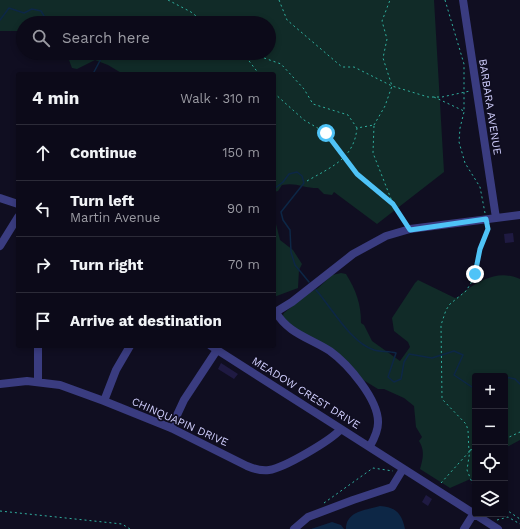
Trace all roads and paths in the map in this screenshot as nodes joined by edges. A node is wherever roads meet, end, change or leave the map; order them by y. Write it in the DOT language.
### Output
graph roads {
  1 [pos="168,0"];
  2 [pos="279,0"];
  3 [pos="390,0"];
  4 [pos="445,0"];
  5 [pos="463,0"];
  6 [pos="195,16"];
  7 [pos="248,60"];
  8 [pos="270,60"];
  9 [pos="257,72"];
  10 [pos="392,86"];
  11 [pos="476,89"];
  12 [pos="465,92"];
  13 [pos="276,94"];
  14 [pos="434,97"];
  15 [pos="464,112"];
  16 [pos="374,125"];
  17 [pos="357,128"];
  18 [pos="345,158"];
  19 [pos="307,181"];
  20 [pos="0,198"];
  21 [pos="16,203"];
  22 [pos="393,204"];
  23 [pos="520,215"];
  24 [pos="496,218"];
  25 [pos="486,219"];
  26 [pos="16,220"];
  27 [pos="410,230"];
  28 [pos="0,246"];
  29 [pos="276,312"];
  30 [pos="276,314"];
  31 [pos="38,348"];
  32 [pos="129,348"];
  33 [pos="214,348"];
  34 [pos="38,381"];
  35 [pos="0,384"];
  36 [pos="104,401"];
  37 [pos="171,428"];
  38 [pos="341,429"];
  39 [pos="520,432"];
  40 [pos="508,438"];
  41 [pos="370,446"];
  42 [pos="472,450"];
  43 [pos="469,451"];
  44 [pos="402,471"];
  45 [pos="472,482"];
  46 [pos="435,489"];
  47 [pos="319,506"];
  48 [pos="0,510"];
  49 [pos="508,511"];
  50 [pos="472,512"];
  51 [pos="472,516"];
  52 [pos="479,517"];
  53 [pos="520,519"];
  54 [pos="520,524"];
  55 [pos="488,525"];
  56 [pos="130,529"];
  57 [pos="294,529"];
  58 [pos="464,529"];
  59 [pos="498,529"];
  1 -- 6 [label="path"];
  2 -- 10 [label="path"];
  3 -- 10 [label="path"];
  4 -- 12 [label="path"];
  5 -- 11 [label="street, BARBARA AVENUE"];
  7 -- 9 [label="path"];
  8 -- 17 [label="path"];
  10 -- 14 [label="path"];
  10 -- 16 [label="path"];
  11 -- 12 [label="path"];
  11 -- 24 [label="street, BARBARA AVENUE"];
  12 -- 14 [label="path"];
  12 -- 15 [label="path"];
  13 -- 18 [label="path"];
  14 -- 15 [label="path"];
  15 -- 25 [label="path"];
  16 -- 17 [label="path"];
  16 -- 22 [label="path"];
  17 -- 18 [label="path"];
  18 -- 19 [label="path"];
  18 -- 22 [label="path"];
  20 -- 21 [label="street"];
  22 -- 27 [label="path"];
  23 -- 24 [label="street"];
  24 -- 25 [label="street"];
  25 -- 27 [label="street"];
  25 -- 43 [label="path"];
  26 -- 28 [label="street"];
  27 -- 29 [label="street"];
  30 -- 41 [label="street"];
  31 -- 34 [label="street"];
  32 -- 36 [label="street"];
  33 -- 37 [label="street"];
  33 -- 38 [label="street, MEADOW CREST DRIVE"];
  34 -- 35 [label="street, CHINQUAPIN DRIVE"];
  34 -- 36 [label="street, CHINQUAPIN DRIVE"];
  36 -- 37 [label="street, CHINQUAPIN DRIVE"];
  37 -- 38 [label="street, CHINQUAPIN DRIVE"];
  38 -- 41 [label="street, MEADOW CREST DRIVE"];
  39 -- 40 [label="path"];
  41 -- 44 [label="street, MEADOW CREST DRIVE"];
  42 -- 43 [label="path"];
  43 -- 45 [label="path"];
  43 -- 46 [label="path"];
  44 -- 46 [label="street, MEADOW CREST DRIVE"];
  44 -- 47 [label="path"];
  44 -- 57 [label="street"];
  46 -- 50 [label="street, MEADOW CREST DRIVE"];
  48 -- 56 [label="path"];
  49 -- 53 [label="path"];
  51 -- 58 [label="street"];
  52 -- 55 [label="street, MEADOW CREST DRIVE"];
  54 -- 55 [label="path"];
  55 -- 59 [label="street, MEADOW CREST DRIVE"];
}
